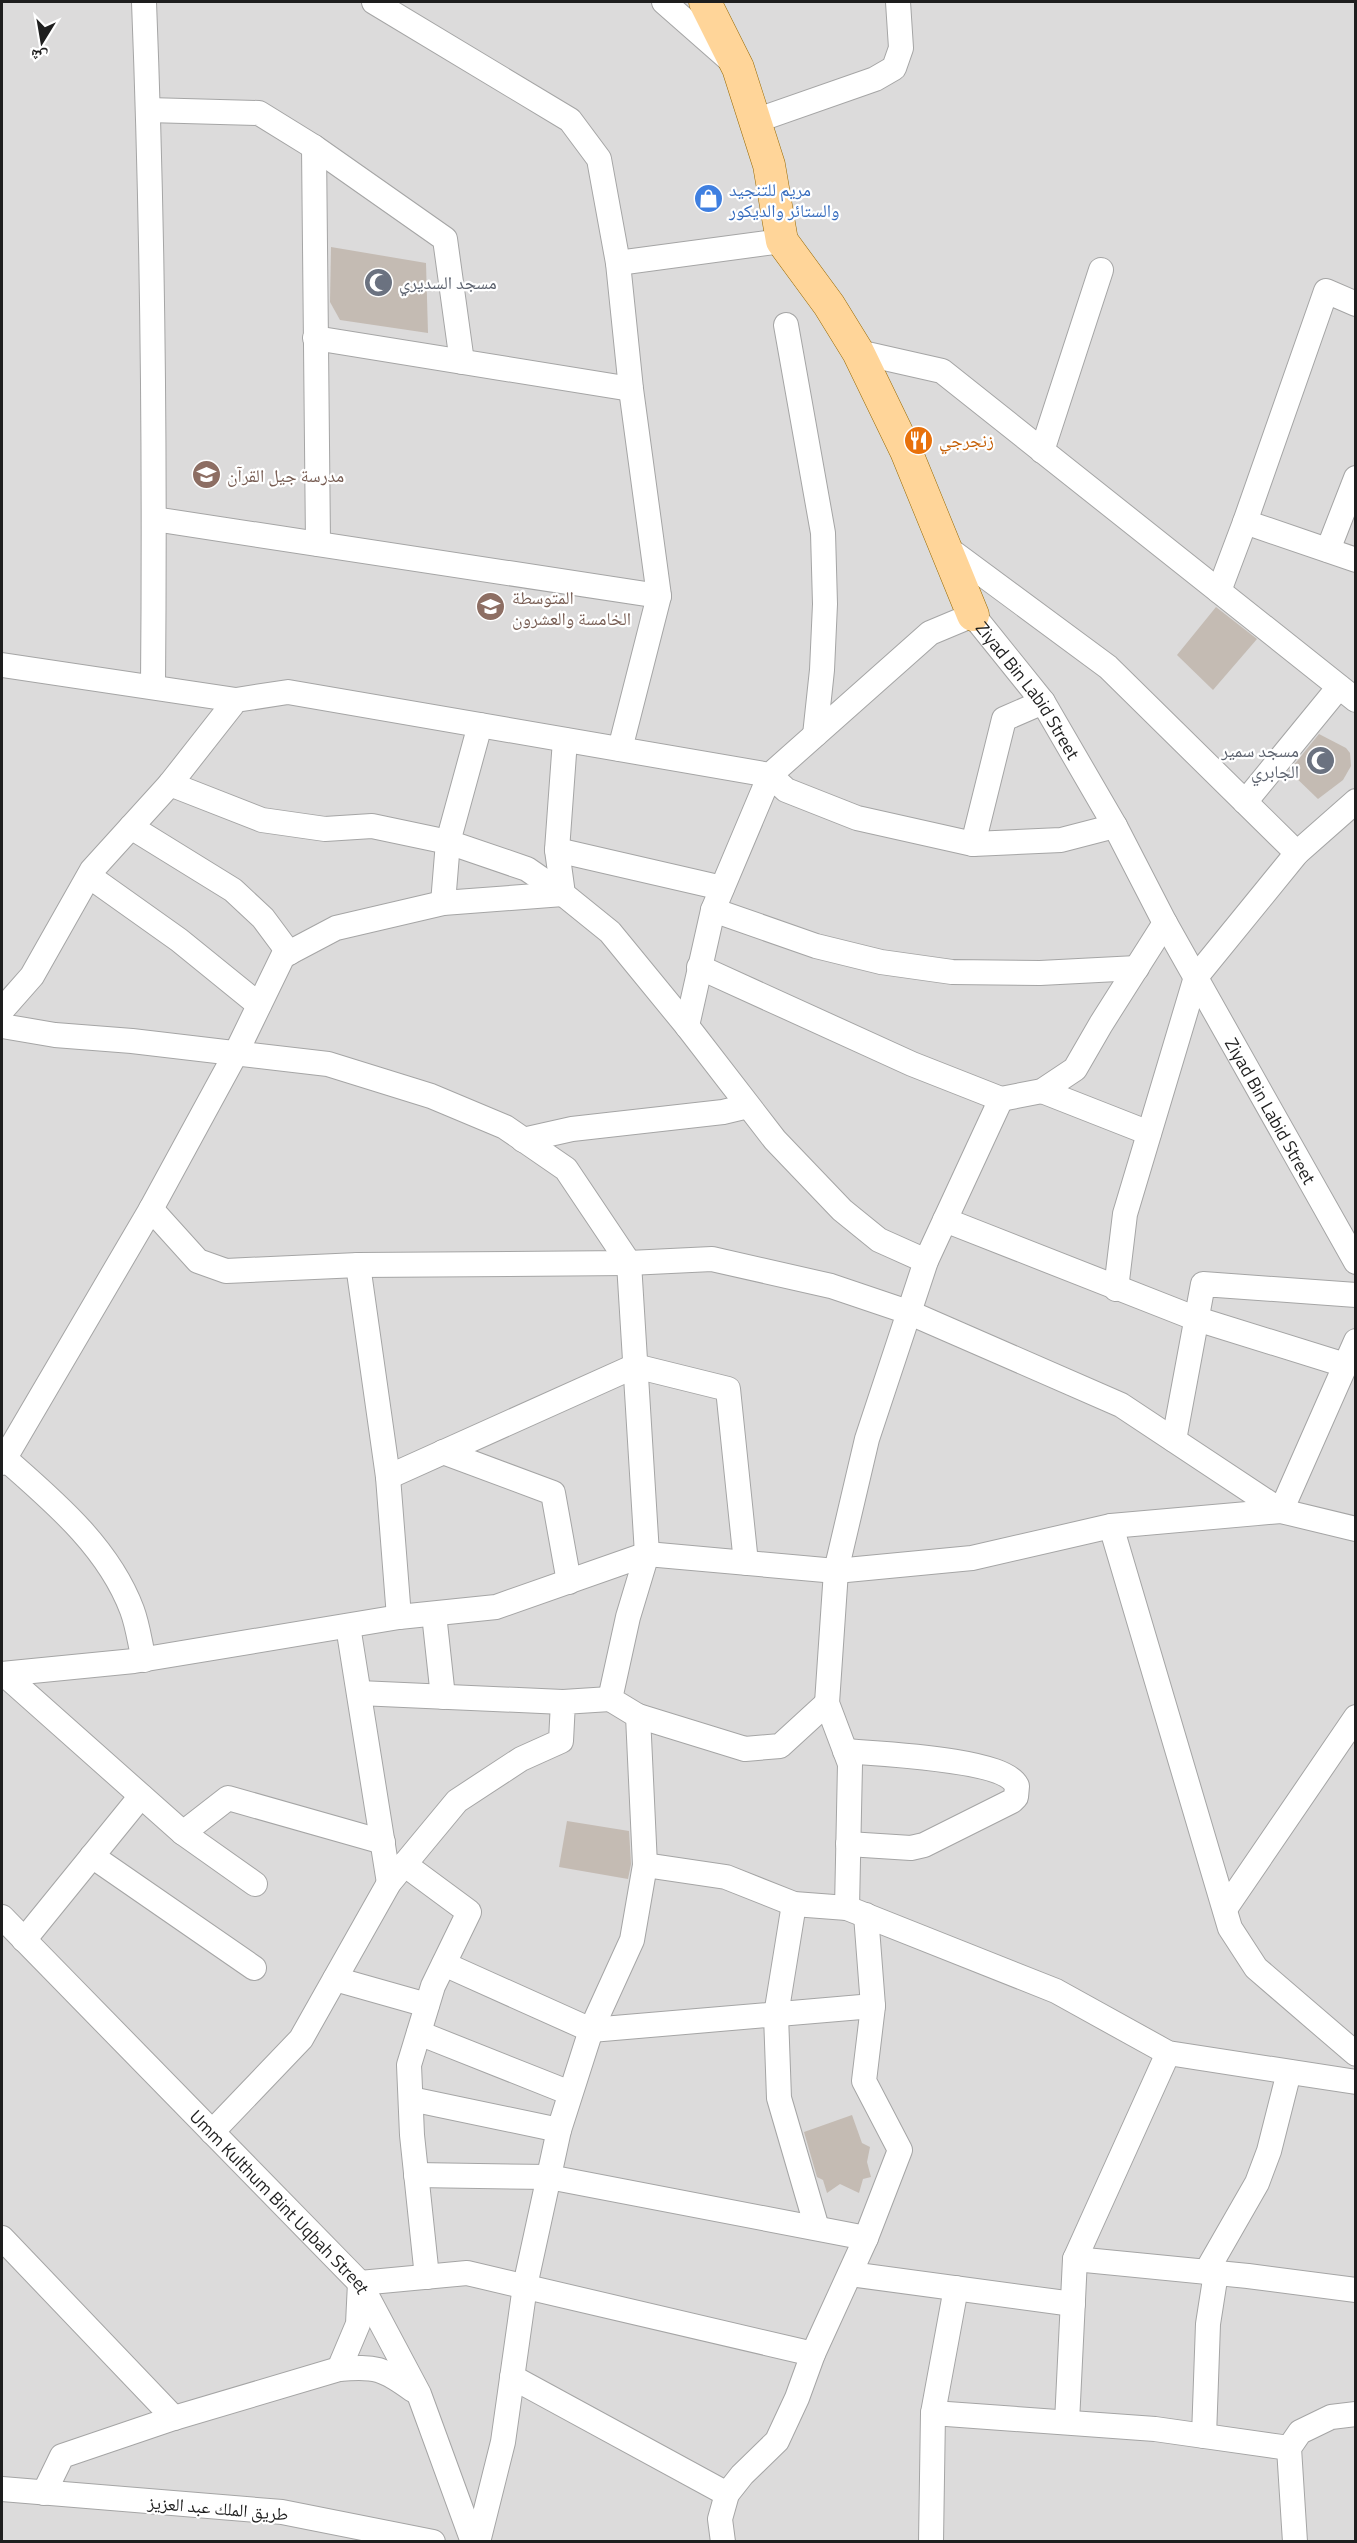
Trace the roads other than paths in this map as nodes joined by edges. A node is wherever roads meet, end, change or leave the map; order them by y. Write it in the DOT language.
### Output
graph roads {
  1 [pos="144,2"];
  2 [pos="374,2"];
  3 [pos="664,2"];
  4 [pos="705,2"];
  5 [pos="898,2"];
  6 [pos="738,68"];
  7 [pos="148,110"];
  8 [pos="755,121"];
  9 [pos="314,147"];
  10 [pos="782,241"];
  11 [pos="618,263"];
  12 [pos="1101,270"];
  13 [pos="1356,304"];
  14 [pos="786,325"];
  15 [pos="315,338"];
  16 [pos="858,352"];
  17 [pos="462,362"];
  18 [pos="631,389"];
  19 [pos="1042,451"];
  20 [pos="1356,478"];
  21 [pos="154,519"];
  22 [pos="1245,522"];
  23 [pos="318,544"];
  24 [pos="943,545"];
  25 [pos="1328,550"];
  26 [pos="1356,560"];
  27 [pos="1219,591"];
  28 [pos="659,596"];
  29 [pos="973,615"];
  30 [pos="2,665"];
  31 [pos="153,687"];
  32 [pos="1347,694"];
  33 [pos="236,700"];
  34 [pos="1043,702"];
  35 [pos="480,725"];
  36 [pos="815,735"];
  37 [pos="565,740"];
  38 [pos="620,749"];
  39 [pos="770,775"];
  40 [pos="170,784"];
  41 [pos="1356,801"];
  42 [pos="1245,802"];
  43 [pos="1115,826"];
  44 [pos="131,827"];
  45 [pos="448,842"];
  46 [pos="973,844"];
  47 [pos="557,850"];
  48 [pos="1297,853"];
  49 [pos="89,876"];
  50 [pos="722,888"];
  51 [pos="563,894"];
  52 [pos="443,903"];
  53 [pos="713,910"];
  54 [pos="1166,923"];
  55 [pos="289,953"];
  56 [pos="699,967"];
  57 [pos="1137,968"];
  58 [pos="1196,977"];
  59 [pos="259,1005"];
  60 [pos="2,1010"];
  61 [pos="2,1026"];
  62 [pos="687,1026"];
  63 [pos="236,1053"];
  64 [pos="1042,1091"];
  65 [pos="1001,1099"];
  66 [pos="748,1106"];
  67 [pos="1149,1133"];
  68 [pos="523,1140"];
  69 [pos="152,1209"];
  70 [pos="945,1221"];
  71 [pos="926,1261"];
  72 [pos="1356,1262"];
  73 [pos="628,1263"];
  74 [pos="358,1265"];
  75 [pos="1116,1289"];
  76 [pos="1356,1295"];
  77 [pos="908,1312"];
  78 [pos="1197,1319"];
  79 [pos="1356,1341"];
  80 [pos="1345,1365"];
  81 [pos="635,1366"];
  82 [pos="1174,1440"];
  83 [pos="443,1452"];
  84 [pos="2,1459"];
  85 [pos="387,1477"];
  86 [pos="1281,1511"];
  87 [pos="1111,1526"];
  88 [pos="1356,1529"];
  89 [pos="646,1554"];
  90 [pos="746,1563"];
  91 [pos="836,1571"];
  92 [pos="569,1582"];
  93 [pos="434,1614"];
  94 [pos="399,1617"];
  95 [pos="348,1626"];
  96 [pos="144,1660"];
  97 [pos="3,1674"];
  98 [pos="359,1693"];
  99 [pos="443,1697"];
  100 [pos="610,1699"];
  101 [pos="562,1702"];
  102 [pos="827,1703"];
  103 [pos="638,1716"];
  104 [pos="1356,1717"];
  105 [pos="845,1751"];
  106 [pos="141,1796"];
  107 [pos="183,1833"];
  108 [pos="383,1842"];
  109 [pos="848,1844"];
  110 [pos="92,1856"];
  111 [pos="404,1864"];
  112 [pos="645,1865"];
  113 [pos="389,1883"];
  114 [pos="255,1884"];
  115 [pos="794,1904"];
  116 [pos="1225,1909"];
  117 [pos="856,1912"];
  118 [pos="2,1917"];
  119 [pos="24,1940"];
  120 [pos="444,1964"];
  121 [pos="254,1968"];
  122 [pos="335,1979"];
  123 [pos="428,2005"];
  124 [pos="873,2006"];
  125 [pos="776,2015"];
  126 [pos="591,2030"];
  127 [pos="419,2033"];
  128 [pos="1168,2053"];
  129 [pos="1356,2054"];
  130 [pos="1289,2072"];
  131 [pos="1356,2082"];
  132 [pos="570,2093"];
  133 [pos="411,2098"];
  134 [pos="559,2130"];
  135 [pos="212,2132"];
  136 [pos="416,2175"];
  137 [pos="549,2177"];
  138 [pos="817,2228"];
  139 [pos="2,2238"];
  140 [pos="866,2238"];
  141 [pos="1075,2259"];
  142 [pos="1211,2272"];
  143 [pos="850,2274"];
  144 [pos="427,2277"];
  145 [pos="360,2283"];
  146 [pos="525,2286"];
  147 [pos="956,2288"];
  148 [pos="1356,2290"];
  149 [pos="1073,2304"];
  150 [pos="813,2354"];
  151 [pos="339,2369"];
  152 [pos="512,2377"];
  153 [pos="419,2394"];
  154 [pos="933,2413"];
  155 [pos="1356,2414"];
  156 [pos="174,2418"];
  157 [pos="1067,2422"];
  158 [pos="1204,2436"];
  159 [pos="1288,2448"];
  160 [pos="2,2489"];
  161 [pos="44,2493"];
  162 [pos="727,2494"];
  163 [pos="433,2541"];
  164 [pos="473,2541"];
  165 [pos="478,2541"];
  166 [pos="723,2541"];
  167 [pos="931,2541"];
  168 [pos="1295,2541"];
  1 -- 7 [label="street"];
  2 -- 11 [label="street"];
  3 -- 6 [label="street"];
  4 -- 6 [label="main road, Ziyad Bin Labid Street"];
  5 -- 8 [label="street"];
  6 -- 8 [label="main road, Ziyad Bin Labid Street"];
  7 -- 9 [label="street"];
  7 -- 21 [label="street"];
  8 -- 10 [label="main road, Ziyad Bin Labid Street"];
  9 -- 15 [label="street"];
  9 -- 17 [label="street"];
  10 -- 11 [label="street"];
  10 -- 16 [label="main road, Ziyad Bin Labid Street"];
  11 -- 18 [label="street"];
  12 -- 19 [label="street"];
  13 -- 22 [label="street"];
  14 -- 36 [label="street"];
  15 -- 17 [label="street"];
  15 -- 23 [label="street"];
  16 -- 19 [label="street"];
  16 -- 24 [label="main road, Ziyad Bin Labid Street"];
  17 -- 18 [label="street"];
  18 -- 28 [label="street"];
  19 -- 27 [label="street"];
  20 -- 25 [label="street"];
  21 -- 23 [label="street"];
  21 -- 31 [label="street"];
  22 -- 25 [label="street"];
  22 -- 27 [label="street"];
  23 -- 28 [label="street"];
  24 -- 29 [label="main road, Ziyad Bin Labid Street"];
  24 -- 42 [label="street"];
  25 -- 26 [label="street"];
  27 -- 32 [label="street"];
  28 -- 38 [label="street"];
  29 -- 34 [label="street, Ziyad Bin Labid Street"];
  29 -- 36 [label="street"];
  30 -- 31 [label="street"];
  31 -- 33 [label="street"];
  32 -- 42 [label="street"];
  33 -- 35 [label="street"];
  33 -- 40 [label="street"];
  34 -- 43 [label="street, Ziyad Bin Labid Street"];
  34 -- 46 [label="street"];
  35 -- 37 [label="street"];
  35 -- 45 [label="street"];
  36 -- 39 [label="street"];
  37 -- 38 [label="street"];
  37 -- 47 [label="street"];
  38 -- 39 [label="street"];
  39 -- 46 [label="street"];
  39 -- 50 [label="street"];
  40 -- 44 [label="street"];
  40 -- 45 [label="street"];
  41 -- 48 [label="street"];
  42 -- 48 [label="street"];
  43 -- 46 [label="street"];
  43 -- 54 [label="street, Ziyad Bin Labid Street"];
  44 -- 49 [label="street"];
  44 -- 55 [label="street"];
  45 -- 51 [label="street"];
  45 -- 52 [label="street"];
  47 -- 50 [label="street"];
  47 -- 51 [label="street"];
  48 -- 58 [label="street"];
  49 -- 59 [label="street"];
  49 -- 60 [label="street"];
  50 -- 53 [label="street"];
  51 -- 52 [label="street"];
  51 -- 62 [label="street"];
  52 -- 55 [label="street"];
  53 -- 56 [label="street"];
  53 -- 57 [label="street"];
  54 -- 57 [label="street"];
  54 -- 58 [label="street, Ziyad Bin Labid Street"];
  55 -- 59 [label="street"];
  56 -- 62 [label="street"];
  56 -- 65 [label="street"];
  57 -- 64 [label="street"];
  58 -- 67 [label="street"];
  58 -- 72 [label="street, Ziyad Bin Labid Street"];
  59 -- 63 [label="street"];
  61 -- 63 [label="street"];
  62 -- 66 [label="street"];
  63 -- 68 [label="street"];
  63 -- 69 [label="street"];
  64 -- 65 [label="street"];
  64 -- 67 [label="street"];
  65 -- 70 [label="street"];
  66 -- 68 [label="street"];
  66 -- 71 [label="street"];
  67 -- 75 [label="street"];
  68 -- 73 [label="street"];
  69 -- 74 [label="street"];
  69 -- 84 [label="street"];
  70 -- 71 [label="street"];
  70 -- 75 [label="street"];
  71 -- 77 [label="street"];
  73 -- 74 [label="street"];
  73 -- 77 [label="street"];
  73 -- 81 [label="street"];
  74 -- 85 [label="street"];
  75 -- 78 [label="street"];
  76 -- 78 [label="street"];
  77 -- 82 [label="street"];
  77 -- 91 [label="street"];
  78 -- 80 [label="street"];
  78 -- 82 [label="street"];
  79 -- 80 [label="street"];
  80 -- 86 [label="street"];
  81 -- 83 [label="street"];
  81 -- 89 [label="street"];
  81 -- 90 [label="street"];
  82 -- 86 [label="street"];
  83 -- 85 [label="street"];
  83 -- 92 [label="street"];
  84 -- 96 [label="street"];
  85 -- 94 [label="street"];
  86 -- 87 [label="street"];
  86 -- 88 [label="street"];
  87 -- 91 [label="street"];
  87 -- 116 [label="street"];
  89 -- 90 [label="street"];
  89 -- 92 [label="street"];
  89 -- 100 [label="street"];
  90 -- 91 [label="street"];
  91 -- 102 [label="street"];
  92 -- 93 [label="street"];
  93 -- 94 [label="street"];
  93 -- 99 [label="street"];
  94 -- 95 [label="street"];
  95 -- 96 [label="street"];
  95 -- 98 [label="street"];
  96 -- 97 [label="street"];
  97 -- 106 [label="street"];
  98 -- 99 [label="street"];
  98 -- 108 [label="street"];
  99 -- 101 [label="street"];
  100 -- 101 [label="street"];
  100 -- 103 [label="street"];
  101 -- 111 [label="street"];
  102 -- 103 [label="street"];
  102 -- 105 [label="street"];
  103 -- 112 [label="street"];
  104 -- 116 [label="street"];
  105 -- 109 [label="street"];
  105 -- 109 [label="street"];
  106 -- 107 [label="street"];
  106 -- 110 [label="street"];
  107 -- 108 [label="street"];
  107 -- 114 [label="street"];
  108 -- 113 [label="street"];
  109 -- 117 [label="street"];
  110 -- 119 [label="street"];
  110 -- 121 [label="street"];
  111 -- 113 [label="street"];
  111 -- 120 [label="street"];
  112 -- 115 [label="street"];
  112 -- 126 [label="street"];
  113 -- 122 [label="street"];
  115 -- 117 [label="street"];
  115 -- 125 [label="street"];
  116 -- 129 [label="street"];
  117 -- 124 [label="street"];
  117 -- 128 [label="street"];
  118 -- 119 [label="street, Umm Kulthum Bint Uqbah Street"];
  119 -- 135 [label="street, Umm Kulthum Bint Uqbah Street"];
  120 -- 123 [label="street"];
  120 -- 126 [label="street"];
  122 -- 123 [label="street"];
  122 -- 135 [label="street"];
  123 -- 127 [label="street"];
  124 -- 125 [label="street"];
  124 -- 140 [label="street"];
  125 -- 126 [label="street"];
  125 -- 138 [label="street"];
  126 -- 132 [label="street"];
  127 -- 132 [label="street"];
  127 -- 133 [label="street"];
  128 -- 130 [label="street"];
  128 -- 141 [label="street"];
  130 -- 131 [label="street"];
  130 -- 142 [label="street"];
  132 -- 134 [label="street"];
  133 -- 134 [label="street"];
  133 -- 136 [label="street"];
  134 -- 137 [label="street"];
  135 -- 145 [label="street, Umm Kulthum Bint Uqbah Street"];
  136 -- 137 [label="street"];
  136 -- 144 [label="street"];
  137 -- 138 [label="street"];
  137 -- 146 [label="street"];
  138 -- 140 [label="street"];
  139 -- 156 [label="street"];
  140 -- 143 [label="street"];
  141 -- 142 [label="street"];
  141 -- 149 [label="street"];
  142 -- 148 [label="street"];
  142 -- 158 [label="street"];
  143 -- 147 [label="street"];
  143 -- 150 [label="street"];
  144 -- 145 [label="street"];
  144 -- 146 [label="street"];
  145 -- 151 [label="street"];
  145 -- 153 [label="street, Umm Kulthum Bint Uqbah Street"];
  146 -- 150 [label="street"];
  146 -- 152 [label="street"];
  147 -- 149 [label="street"];
  147 -- 154 [label="street"];
  149 -- 157 [label="street"];
  150 -- 162 [label="street"];
  151 -- 153 [label="street"];
  151 -- 156 [label="street"];
  152 -- 162 [label="street"];
  152 -- 165 [label="street"];
  153 -- 164 [label="street, Umm Kulthum Bint Uqbah Street"];
  154 -- 157 [label="street"];
  154 -- 167 [label="street"];
  155 -- 159 [label="street"];
  156 -- 161 [label="street"];
  157 -- 158 [label="street"];
  158 -- 159 [label="street"];
  159 -- 168 [label="street"];
  160 -- 161 [label="street, طريق الملك عبد العزيز"];
  161 -- 163 [label="street, طريق الملك عبد العزيز"];
  162 -- 166 [label="street"];
}
